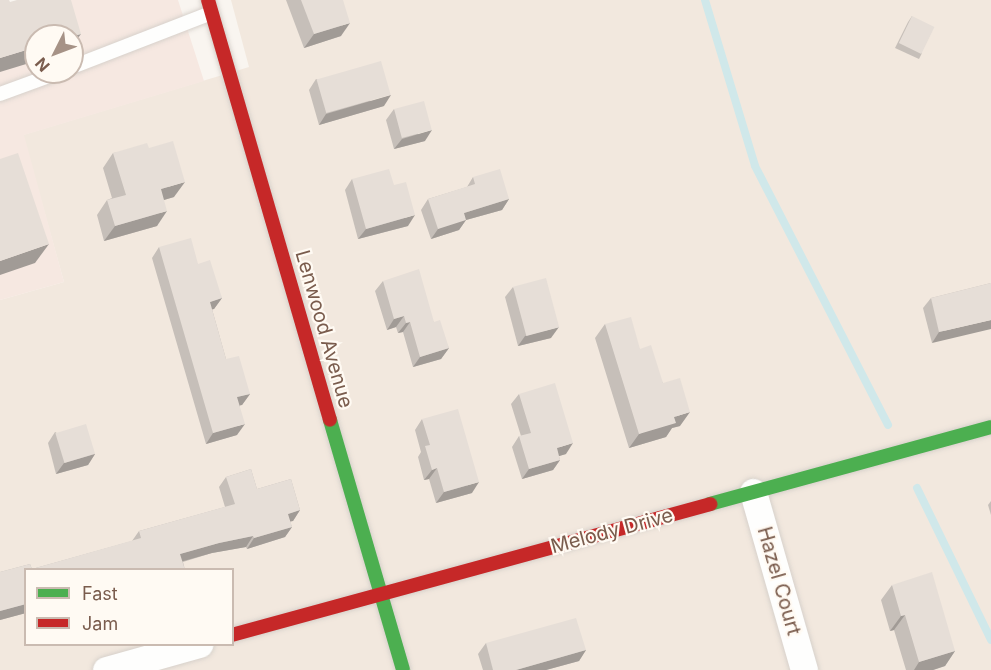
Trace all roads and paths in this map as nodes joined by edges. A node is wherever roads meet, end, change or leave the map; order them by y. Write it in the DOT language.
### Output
graph roads {
  1 [pos="210,7"];
  2 [pos="84,62"];
  3 [pos="27,84"];
  4 [pos="0,94"];
  5 [pos="991,427"];
  6 [pos="753,492"];
  7 [pos="381,594"];
  8 [pos="234,634"];
  9 [pos="195,646"];
  10 [pos="106,670"];
  11 [pos="403,670"];
  12 [pos="804,670"];
  1 -- 2 [label="lane"];
  1 -- 7 [label="street, Lenwood Avenue"];
  3 -- 4 [label="lane"];
  5 -- 6 [label="street, Melody Drive"];
  6 -- 7 [label="street, Melody Drive"];
  6 -- 12 [label="street, Hazel Court"];
  7 -- 8 [label="street, Melody Drive"];
  7 -- 11 [label="street, Lenwood Avenue"];
  9 -- 10 [label="street"];
}
